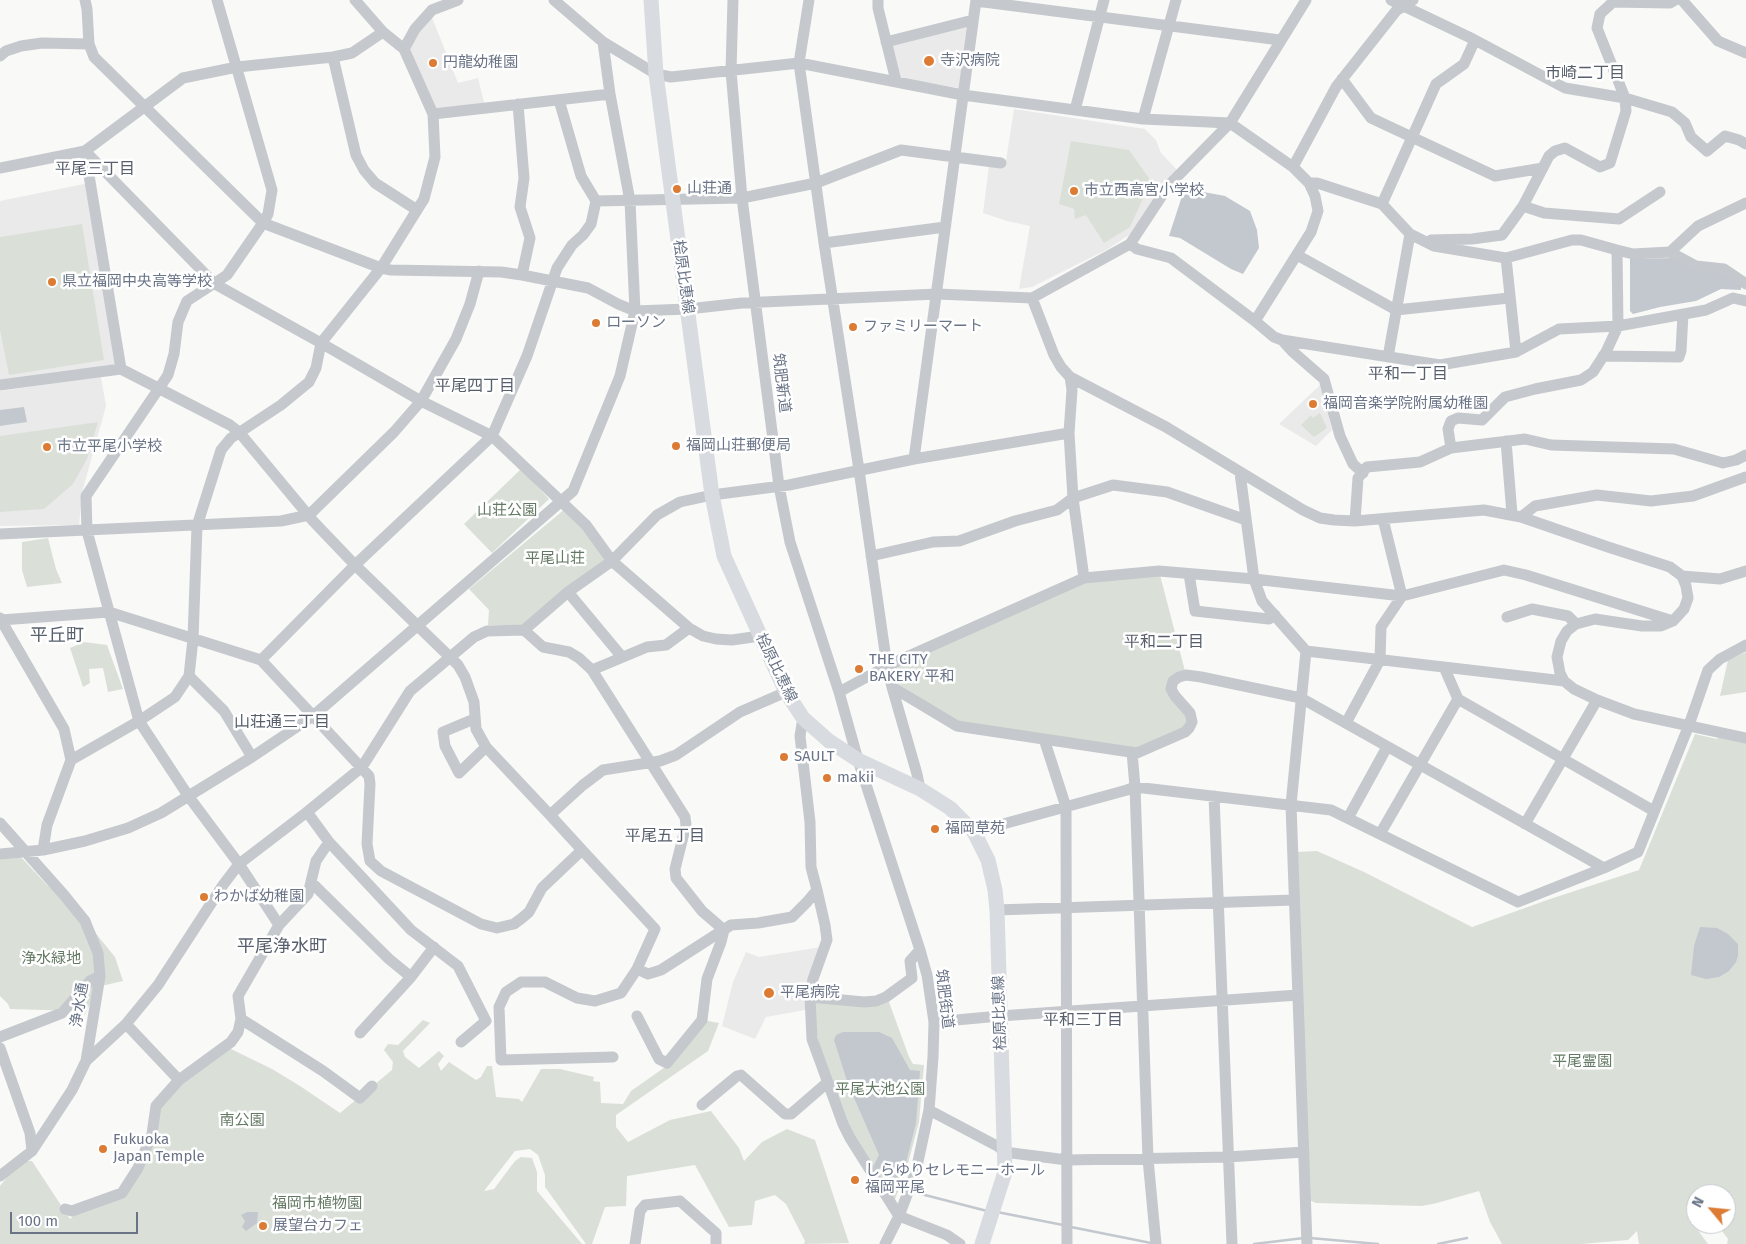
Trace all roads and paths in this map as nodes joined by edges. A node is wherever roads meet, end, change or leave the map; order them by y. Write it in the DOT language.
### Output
graph roads {
  1 [pos="85,0"];
  2 [pos="217,0"];
  3 [pos="355,0"];
  4 [pos="458,0"];
  5 [pos="554,0"];
  6 [pos="651,0"];
  7 [pos="733,0"];
  8 [pos="809,0"];
  9 [pos="878,0"];
  10 [pos="976,0"];
  11 [pos="1104,0"];
  12 [pos="1176,0"];
  13 [pos="1306,0"];
  14 [pos="1391,0"];
  15 [pos="1675,0"];
  16 [pos="1682,0"];
  17 [pos="1409,3"];
  18 [pos="1100,17"];
  19 [pos="973,20"];
  20 [pos="1169,26"];
  21 [pos="383,32"];
  22 [pos="1280,40"];
  23 [pos="1475,40"];
  24 [pos="603,42"];
  25 [pos="886,42"];
  26 [pos="89,44"];
  27 [pos="404,50"];
  28 [pos="1746,53"];
  29 [pos="0,56"];
  30 [pos="333,57"];
  31 [pos="799,63"];
  32 [pos="237,68"];
  33 [pos="731,70"];
  34 [pos="656,74"];
  35 [pos="1342,79"];
  36 [pos="896,81"];
  37 [pos="610,94"];
  38 [pos="964,95"];
  39 [pos="1625,98"];
  40 [pos="559,100"];
  41 [pos="518,104"];
  42 [pos="145,107"];
  43 [pos="1075,110"];
  44 [pos="432,114"];
  45 [pos="1143,119"];
  46 [pos="1230,123"];
  47 [pos="1412,136"];
  48 [pos="1746,144"];
  49 [pos="85,151"];
  50 [pos="956,157"];
  51 [pos="1001,163"];
  52 [pos="1293,167"];
  53 [pos="0,168"];
  54 [pos="1543,168"];
  55 [pos="816,183"];
  56 [pos="1309,183"];
  57 [pos="1660,192"];
  58 [pos="742,198"];
  59 [pos="672,199"];
  60 [pos="596,201"];
  61 [pos="630,201"];
  62 [pos="1746,202"];
  63 [pos="1382,204"];
  64 [pos="1523,206"];
  65 [pos="417,210"];
  66 [pos="264,223"];
  67 [pos="945,226"];
  68 [pos="1415,237"];
  69 [pos="824,243"];
  70 [pos="1130,244"];
  71 [pos="1618,250"];
  72 [pos="1670,252"];
  73 [pos="1297,256"];
  74 [pos="1506,258"];
  75 [pos="381,268"];
  76 [pos="479,271"];
  77 [pos="522,275"];
  78 [pos="551,282"];
  79 [pos="215,284"];
  80 [pos="1746,284"];
  81 [pos="937,294"];
  82 [pos="832,298"];
  83 [pos="1032,298"];
  84 [pos="1509,298"];
  85 [pos="1746,300"];
  86 [pos="756,303"];
  87 [pos="688,308"];
  88 [pos="1396,310"];
  89 [pos="635,311"];
  90 [pos="1683,314"];
  91 [pos="1255,321"];
  92 [pos="1618,326"];
  93 [pos="1282,340"];
  94 [pos="321,343"];
  95 [pos="1516,352"];
  96 [pos="1603,356"];
  97 [pos="1388,357"];
  98 [pos="121,369"];
  99 [pos="1070,377"];
  100 [pos="0,385"];
  101 [pos="159,389"];
  102 [pos="421,401"];
  103 [pos="239,432"];
  104 [pos="1069,433"];
  105 [pos="492,436"];
  106 [pos="1506,441"];
  107 [pos="1450,448"];
  108 [pos="1746,454"];
  109 [pos="914,458"];
  110 [pos="859,470"];
  111 [pos="1240,473"];
  112 [pos="1362,473"];
  113 [pos="1746,477"];
  114 [pos="779,486"];
  115 [pos="712,495"];
  116 [pos="1073,498"];
  117 [pos="561,502"];
  118 [pos="308,515"];
  119 [pos="1517,516"];
  120 [pos="1383,519"];
  121 [pos="1246,520"];
  122 [pos="1355,521"];
  123 [pos="197,526"];
  124 [pos="87,531"];
  125 [pos="0,534"];
  126 [pos="872,556"];
  127 [pos="612,560"];
  128 [pos="355,565"];
  129 [pos="1746,571"];
  130 [pos="1189,574"];
  131 [pos="1682,576"];
  132 [pos="1084,578"];
  133 [pos="1254,579"];
  134 [pos="568,592"];
  135 [pos="1402,596"];
  136 [pos="110,612"];
  137 [pos="1275,615"];
  138 [pos="1507,617"];
  139 [pos="1,619"];
  140 [pos="1673,621"];
  141 [pos="1576,624"];
  142 [pos="417,625"];
  143 [pos="689,628"];
  144 [pos="524,630"];
  145 [pos="760,636"];
  146 [pos="193,639"];
  147 [pos="1746,645"];
  148 [pos="1306,651"];
  149 [pos="450,657"];
  150 [pos="622,657"];
  151 [pos="261,660"];
  152 [pos="1380,660"];
  153 [pos="887,666"];
  154 [pos="1444,667"];
  155 [pos="592,670"];
  156 [pos="189,676"];
  157 [pos="1564,681"];
  158 [pos="892,687"];
  159 [pos="786,692"];
  160 [pos="839,692"];
  161 [pos="1302,698"];
  162 [pos="1458,699"];
  163 [pos="1597,700"];
  164 [pos="313,716"];
  165 [pos="802,718"];
  166 [pos="474,719"];
  167 [pos="139,721"];
  168 [pos="1346,723"];
  169 [pos="1689,725"];
  170 [pos="1745,736"];
  171 [pos="1044,739"];
  172 [pos="1387,746"];
  173 [pos="486,747"];
  174 [pos="1132,752"];
  175 [pos="252,757"];
  176 [pos="1563,759"];
  177 [pos="71,760"];
  178 [pos="858,760"];
  179 [pos="652,763"];
  180 [pos="1420,765"];
  181 [pos="362,767"];
  182 [pos="1135,787"];
  183 [pos="920,789"];
  184 [pos="1214,796"];
  185 [pos="189,797"];
  186 [pos="1291,805"];
  187 [pos="1066,807"];
  188 [pos="1654,811"];
  189 [pos="307,812"];
  190 [pos="550,815"];
  191 [pos="1348,818"];
  192 [pos="0,823"];
  193 [pos="1525,824"];
  194 [pos="974,832"];
  195 [pos="1380,834"];
  196 [pos="329,842"];
  197 [pos="43,850"];
  198 [pos="582,850"];
  199 [pos="26,852"];
  200 [pos="0,854"];
  201 [pos="239,864"];
  202 [pos="1604,868"];
  203 [pos="312,883"];
  204 [pos="817,890"];
  205 [pos="1294,900"];
  206 [pos="1218,903"];
  207 [pos="1138,905"];
  208 [pos="1067,908"];
  209 [pos="997,910"];
  210 [pos="279,925"];
  211 [pos="724,930"];
  212 [pos="434,947"];
  213 [pos="920,950"];
  214 [pos="637,969"];
  215 [pos="100,976"];
  216 [pos="411,977"];
  217 [pos="1298,995"];
  218 [pos="810,997"];
  219 [pos="1222,1000"];
  220 [pos="1143,1005"];
  221 [pos="1066,1011"];
  222 [pos="637,1016"];
  223 [pos="1000,1016"];
  224 [pos="241,1019"];
  225 [pos="934,1022"];
  226 [pos="126,1024"];
  227 [pos="360,1033"];
  228 [pos="0,1037"];
  229 [pos="461,1042"];
  230 [pos="0,1048"];
  231 [pos="613,1057"];
  232 [pos="86,1061"];
  233 [pos="179,1080"];
  234 [pos="828,1082"];
  235 [pos="372,1086"];
  236 [pos="702,1105"];
  237 [pos="929,1110"];
  238 [pos="32,1151"];
  239 [pos="1004,1152"];
  240 [pos="1304,1152"];
  241 [pos="1228,1156"];
  242 [pos="1148,1159"];
  243 [pos="1066,1160"];
  244 [pos="0,1176"];
  245 [pos="65,1209"];
  246 [pos="899,1216"];
  247 [pos="635,1244"];
  248 [pos="716,1244"];
  249 [pos="885,1244"];
  250 [pos="960,1244"];
  251 [pos="982,1244"];
  252 [pos="1068,1244"];
  253 [pos="1156,1244"];
  254 [pos="1232,1244"];
  255 [pos="1307,1244"];
  1 -- 26 [label="street"];
  2 -- 32 [label="street"];
  3 -- 21 [label="street"];
  4 -- 27 [label="street"];
  5 -- 24 [label="street"];
  6 -- 34 [label="main road, 桧原比恵線"];
  7 -- 33 [label="street, 筑肥新道"];
  8 -- 31 [label="street"];
  9 -- 25 [label="street"];
  10 -- 18 [label="street"];
  10 -- 19 [label="street"];
  11 -- 18 [label="street"];
  12 -- 20 [label="street"];
  13 -- 22 [label="street"];
  14 -- 17 [label="street"];
  15 -- 39 [label="street"];
  16 -- 28 [label="street"];
  17 -- 23 [label="street"];
  17 -- 35 [label="street"];
  18 -- 20 [label="street"];
  18 -- 43 [label="street"];
  19 -- 25 [label="street"];
  19 -- 38 [label="street"];
  20 -- 22 [label="street"];
  20 -- 45 [label="street"];
  21 -- 27 [label="street"];
  21 -- 30 [label="street"];
  22 -- 46 [label="street"];
  23 -- 39 [label="street"];
  23 -- 47 [label="street"];
  24 -- 34 [label="street"];
  24 -- 37 [label="street"];
  25 -- 36 [label="street"];
  26 -- 29 [label="street"];
  26 -- 42 [label="street"];
  27 -- 44 [label="street"];
  30 -- 32 [label="street"];
  30 -- 65 [label="street"];
  31 -- 33 [label="street"];
  31 -- 36 [label="street"];
  31 -- 55 [label="street"];
  32 -- 42 [label="street"];
  32 -- 66 [label="street"];
  33 -- 34 [label="street"];
  33 -- 58 [label="street, 筑肥新道"];
  34 -- 59 [label="main road, 桧原比恵線"];
  35 -- 47 [label="street"];
  35 -- 52 [label="street"];
  36 -- 38 [label="street"];
  37 -- 40 [label="street"];
  37 -- 61 [label="street"];
  38 -- 43 [label="street"];
  38 -- 50 [label="street"];
  39 -- 48 [label="street"];
  39 -- 54 [label="street"];
  40 -- 41 [label="street"];
  40 -- 60 [label="street"];
  41 -- 44 [label="street"];
  41 -- 77 [label="street"];
  42 -- 49 [label="street"];
  42 -- 66 [label="street"];
  43 -- 45 [label="street"];
  44 -- 65 [label="street"];
  45 -- 46 [label="street"];
  46 -- 52 [label="street"];
  46 -- 70 [label="street"];
  47 -- 54 [label="street"];
  47 -- 63 [label="street"];
  49 -- 53 [label="street"];
  49 -- 79 [label="street"];
  49 -- 98 [label="street"];
  50 -- 51 [label="street"];
  50 -- 55 [label="street"];
  50 -- 67 [label="street"];
  52 -- 56 [label="street"];
  54 -- 64 [label="street"];
  55 -- 58 [label="street"];
  55 -- 69 [label="street"];
  56 -- 63 [label="street"];
  56 -- 73 [label="street"];
  57 -- 64 [label="street"];
  58 -- 59 [label="street"];
  58 -- 86 [label="street, 筑肥新道"];
  59 -- 61 [label="street"];
  59 -- 87 [label="main road, 桧原比恵線"];
  60 -- 61 [label="street"];
  60 -- 78 [label="street"];
  61 -- 89 [label="street"];
  62 -- 72 [label="street"];
  63 -- 68 [label="street"];
  64 -- 68 [label="street"];
  65 -- 75 [label="street"];
  66 -- 75 [label="street"];
  66 -- 79 [label="street"];
  67 -- 69 [label="street"];
  67 -- 81 [label="street"];
  68 -- 74 [label="street"];
  68 -- 88 [label="street"];
  69 -- 82 [label="street"];
  70 -- 83 [label="street"];
  70 -- 91 [label="street"];
  71 -- 72 [label="street"];
  71 -- 74 [label="street"];
  71 -- 92 [label="street"];
  72 -- 80 [label="street"];
  73 -- 88 [label="street"];
  73 -- 91 [label="street"];
  74 -- 84 [label="street"];
  75 -- 76 [label="street"];
  75 -- 94 [label="street"];
  76 -- 77 [label="street"];
  76 -- 102 [label="street"];
  77 -- 78 [label="street"];
  78 -- 89 [label="street"];
  78 -- 105 [label="street"];
  79 -- 94 [label="street"];
  79 -- 101 [label="street"];
  81 -- 82 [label="street"];
  81 -- 83 [label="street"];
  81 -- 109 [label="street"];
  82 -- 86 [label="street"];
  82 -- 110 [label="street"];
  83 -- 99 [label="street"];
  84 -- 88 [label="street"];
  84 -- 95 [label="street"];
  85 -- 90 [label="street"];
  86 -- 87 [label="street"];
  86 -- 114 [label="street, 筑肥新道"];
  87 -- 89 [label="street"];
  87 -- 115 [label="main road, 桧原比恵線"];
  88 -- 97 [label="street"];
  89 -- 117 [label="street"];
  90 -- 92 [label="street"];
  90 -- 96 [label="street"];
  91 -- 93 [label="street"];
  92 -- 95 [label="street"];
  92 -- 96 [label="street"];
  93 -- 97 [label="street"];
  93 -- 112 [label="street"];
  94 -- 102 [label="street"];
  94 -- 103 [label="street"];
  95 -- 97 [label="street"];
  96 -- 107 [label="street"];
  98 -- 100 [label="street"];
  98 -- 101 [label="street"];
  99 -- 104 [label="street"];
  99 -- 111 [label="street"];
  101 -- 103 [label="street"];
  101 -- 124 [label="street"];
  102 -- 105 [label="street"];
  102 -- 118 [label="street"];
  103 -- 118 [label="street"];
  103 -- 123 [label="street"];
  104 -- 109 [label="street"];
  104 -- 116 [label="street"];
  105 -- 117 [label="street"];
  105 -- 128 [label="street"];
  106 -- 107 [label="street"];
  106 -- 108 [label="street"];
  106 -- 119 [label="street"];
  107 -- 112 [label="street"];
  109 -- 110 [label="street"];
  110 -- 114 [label="street"];
  110 -- 126 [label="street"];
  111 -- 121 [label="street"];
  111 -- 122 [label="street"];
  112 -- 122 [label="street"];
  113 -- 119 [label="street"];
  114 -- 115 [label="street"];
  114 -- 160 [label="street, 筑肥新道"];
  115 -- 127 [label="street"];
  115 -- 145 [label="main road, 桧原比恵線"];
  116 -- 121 [label="street"];
  116 -- 126 [label="street"];
  116 -- 132 [label="street"];
  117 -- 127 [label="street"];
  117 -- 142 [label="street"];
  118 -- 123 [label="street"];
  118 -- 128 [label="street"];
  119 -- 120 [label="street"];
  119 -- 131 [label="street"];
  120 -- 122 [label="street"];
  120 -- 135 [label="street"];
  121 -- 133 [label="street"];
  123 -- 124 [label="street"];
  123 -- 146 [label="street"];
  124 -- 125 [label="street"];
  124 -- 136 [label="street"];
  126 -- 153 [label="street"];
  127 -- 134 [label="street"];
  127 -- 143 [label="street"];
  128 -- 142 [label="street"];
  128 -- 151 [label="street"];
  129 -- 131 [label="street"];
  130 -- 132 [label="street"];
  130 -- 133 [label="street"];
  130 -- 137 [label="street"];
  131 -- 140 [label="street"];
  132 -- 153 [label="street"];
  133 -- 135 [label="street"];
  133 -- 137 [label="street"];
  134 -- 144 [label="street"];
  134 -- 150 [label="street"];
  135 -- 140 [label="street"];
  135 -- 152 [label="street"];
  136 -- 139 [label="street"];
  136 -- 146 [label="street"];
  136 -- 167 [label="street"];
  137 -- 148 [label="street"];
  138 -- 141 [label="street"];
  139 -- 177 [label="street"];
  140 -- 141 [label="street"];
  141 -- 157 [label="street"];
  142 -- 149 [label="street"];
  142 -- 164 [label="street"];
  143 -- 145 [label="street"];
  143 -- 150 [label="street"];
  144 -- 149 [label="street"];
  144 -- 155 [label="street"];
  145 -- 159 [label="main road, 桧原比恵線"];
  146 -- 151 [label="street"];
  146 -- 156 [label="street"];
  147 -- 169 [label="street"];
  148 -- 152 [label="street"];
  148 -- 161 [label="street"];
  149 -- 166 [label="street"];
  149 -- 181 [label="street"];
  150 -- 155 [label="street"];
  151 -- 164 [label="street"];
  152 -- 154 [label="street"];
  152 -- 168 [label="street"];
  153 -- 158 [label="street"];
  153 -- 160 [label="street"];
  154 -- 157 [label="street"];
  154 -- 162 [label="street"];
  155 -- 179 [label="street"];
  156 -- 167 [label="street"];
  156 -- 175 [label="street"];
  157 -- 163 [label="street"];
  158 -- 171 [label="street"];
  158 -- 183 [label="street"];
  159 -- 165 [label="main road, 桧原比恵線"];
  159 -- 179 [label="street"];
  160 -- 178 [label="street, 筑肥新道"];
  161 -- 168 [label="street"];
  161 -- 174 [label="street"];
  161 -- 186 [label="street"];
  162 -- 176 [label="street"];
  162 -- 180 [label="street"];
  163 -- 169 [label="street"];
  163 -- 176 [label="street"];
  164 -- 175 [label="street"];
  164 -- 181 [label="street"];
  165 -- 178 [label="main road, 桧原比恵線"];
  165 -- 204 [label="street"];
  166 -- 173 [label="street"];
  166 -- 173 [label="street"];
  167 -- 177 [label="street"];
  167 -- 185 [label="street"];
  168 -- 172 [label="street"];
  169 -- 170 [label="street"];
  169 -- 188 [label="street"];
  171 -- 174 [label="street"];
  171 -- 187 [label="street"];
  172 -- 180 [label="street"];
  172 -- 191 [label="street"];
  173 -- 190 [label="street"];
  174 -- 182 [label="street"];
  175 -- 185 [label="street"];
  176 -- 188 [label="street"];
  176 -- 193 [label="street"];
  177 -- 197 [label="street"];
  178 -- 183 [label="main road, 桧原比恵線"];
  178 -- 213 [label="street, 筑肥街道"];
  179 -- 190 [label="street"];
  179 -- 211 [label="street"];
  180 -- 193 [label="street"];
  180 -- 195 [label="street"];
  181 -- 189 [label="street"];
  181 -- 198 [label="street"];
  182 -- 184 [label="street"];
  182 -- 187 [label="street"];
  182 -- 207 [label="street"];
  183 -- 194 [label="main road, 桧原比恵線"];
  184 -- 186 [label="street"];
  184 -- 206 [label="street"];
  185 -- 197 [label="street"];
  185 -- 201 [label="street"];
  186 -- 191 [label="street"];
  186 -- 205 [label="street"];
  187 -- 194 [label="street"];
  187 -- 208 [label="street"];
  188 -- 202 [label="street"];
  189 -- 196 [label="street"];
  189 -- 201 [label="street"];
  190 -- 198 [label="street"];
  191 -- 195 [label="street"];
  192 -- 199 [label="street, 浄水通"];
  193 -- 202 [label="street"];
  194 -- 209 [label="main road, 桧原比恵線"];
  195 -- 202 [label="street"];
  196 -- 203 [label="street"];
  196 -- 212 [label="street"];
  197 -- 199 [label="street"];
  198 -- 214 [label="street"];
  199 -- 200 [label="street"];
  199 -- 215 [label="street, 浄水通"];
  201 -- 210 [label="street"];
  201 -- 226 [label="street"];
  203 -- 210 [label="street"];
  203 -- 216 [label="street"];
  204 -- 211 [label="street"];
  204 -- 218 [label="street"];
  205 -- 206 [label="street"];
  205 -- 217 [label="street"];
  206 -- 207 [label="street"];
  206 -- 219 [label="street"];
  207 -- 208 [label="street"];
  207 -- 220 [label="street"];
  208 -- 209 [label="street"];
  208 -- 221 [label="street"];
  209 -- 223 [label="main road, 桧原比恵線"];
  210 -- 224 [label="street"];
  211 -- 214 [label="street"];
  211 -- 222 [label="street"];
  212 -- 216 [label="street"];
  212 -- 229 [label="street"];
  213 -- 218 [label="street"];
  213 -- 225 [label="street, 筑肥街道"];
  214 -- 231 [label="street"];
  215 -- 228 [label="street"];
  215 -- 232 [label="street, 浄水通"];
  216 -- 227 [label="street"];
  217 -- 219 [label="street"];
  217 -- 240 [label="street"];
  218 -- 234 [label="street"];
  219 -- 220 [label="street"];
  219 -- 241 [label="street"];
  220 -- 221 [label="street"];
  220 -- 242 [label="street"];
  221 -- 223 [label="street"];
  221 -- 243 [label="street"];
  223 -- 225 [label="street"];
  223 -- 239 [label="main road, 桧原比恵線"];
  224 -- 233 [label="street"];
  224 -- 235 [label="street"];
  225 -- 237 [label="street, 筑肥街道"];
  226 -- 232 [label="street"];
  226 -- 233 [label="street"];
  230 -- 238 [label="street"];
  232 -- 238 [label="street, 浄水通"];
  233 -- 245 [label="street"];
  234 -- 236 [label="street"];
  234 -- 246 [label="street"];
  237 -- 239 [label="street"];
  237 -- 246 [label="street, 筑肥街道"];
  238 -- 244 [label="street, 浄水通"];
  239 -- 243 [label="street"];
  239 -- 251 [label="main road, 桧原比恵線"];
  240 -- 241 [label="street"];
  240 -- 255 [label="street"];
  241 -- 242 [label="street"];
  241 -- 254 [label="street"];
  242 -- 243 [label="street"];
  242 -- 253 [label="street"];
  243 -- 252 [label="street"];
  246 -- 249 [label="street, 筑肥街道"];
  246 -- 250 [label="street"];
  247 -- 248 [label="street"];
}
